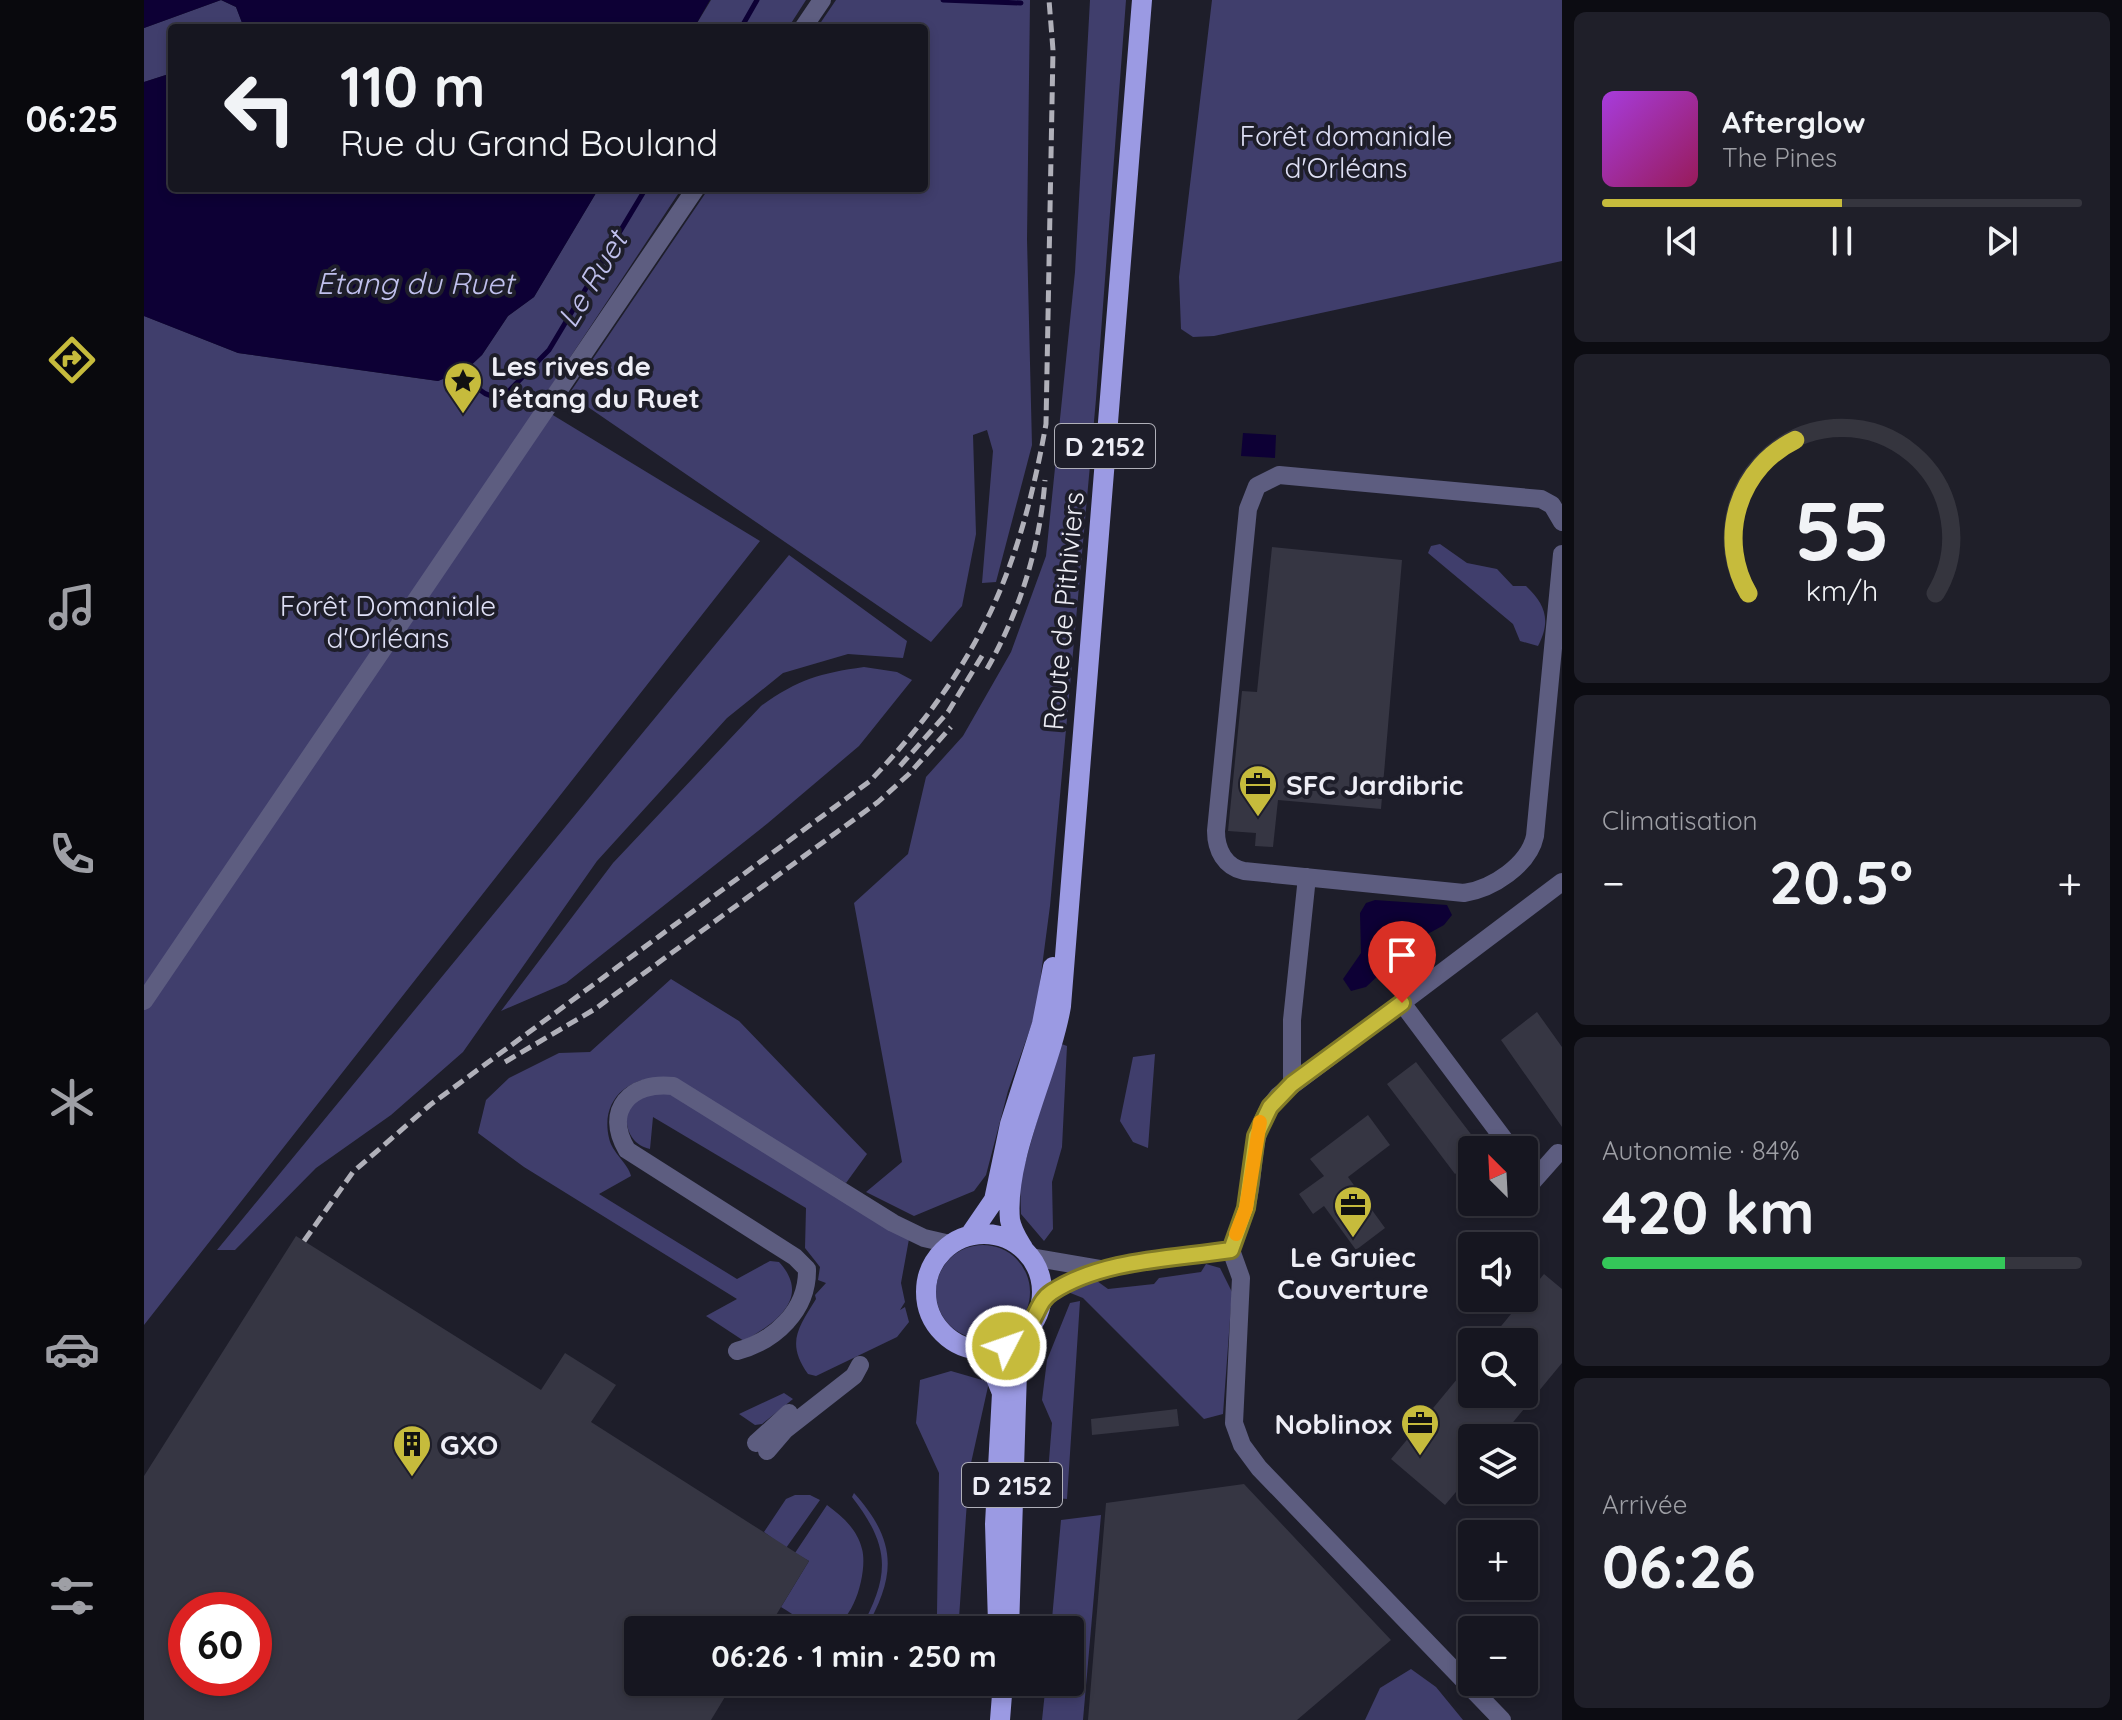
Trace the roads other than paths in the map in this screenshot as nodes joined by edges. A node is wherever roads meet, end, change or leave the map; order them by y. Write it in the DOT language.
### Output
graph roads {
  1 [pos="822,0"];
  2 [pos="1142,0"];
  3 [pos="806,24"];
  4 [pos="693,192"];
  5 [pos="1562,522"];
  6 [pos="1562,554"];
  7 [pos="1307,877"];
  8 [pos="1562,882"];
  9 [pos="1068,893"];
  10 [pos="144,1001"];
  11 [pos="1402,1003"];
  12 [pos="1292,1084"];
  13 [pos="1502,1136"];
  14 [pos="1558,1153"];
  15 [pos="1540,1175"];
  16 [pos="970,1235"];
  17 [pos="950,1244"];
  18 [pos="1231,1250"];
  19 [pos="1027,1252"];
  20 [pos="1104,1269"];
  21 [pos="1042,1299"];
  22 [pos="1018,1339"];
  23 [pos="978,1350"];
  24 [pos="737,1351"];
  25 [pos="860,1365"];
  26 [pos="830,1382"];
  27 [pos="998,1616"];
  28 [pos="1009,1616"];
  29 [pos="1002,1696"];
  30 [pos="1000,1720"];
  31 [pos="1502,1720"];
  1 -- 3 [label="street"];
  2 -- 9 [label="main road, Route de Pithiviers / D 2152"];
  4 -- 10 [label="street"];
  5 -- 7 [label="street"];
  6 -- 7 [label="street"];
  7 -- 12 [label="street"];
  8 -- 11 [label="street"];
  9 -- 16 [label="main road, Route de Pithiviers / D 2152"];
  9 -- 19 [label="main road, Route de Pithiviers / D 2152"];
  11 -- 12 [label="street"];
  11 -- 13 [label="street"];
  12 -- 18 [label="street"];
  14 -- 15 [label="street"];
  16 -- 17 [label="main road"];
  16 -- 19 [label="main road"];
  17 -- 23 [label="main road"];
  17 -- 24 [label="street"];
  18 -- 20 [label="street"];
  18 -- 31 [label="street"];
  19 -- 20 [label="street"];
  19 -- 21 [label="main road"];
  20 -- 21 [label="street"];
  21 -- 22 [label="main road"];
  22 -- 23 [label="main road"];
  22 -- 28 [label="main road, D 2152"];
  23 -- 27 [label="main road, D 2152"];
  25 -- 26 [label="street"];
  29 -- 30 [label="main road"];
}
